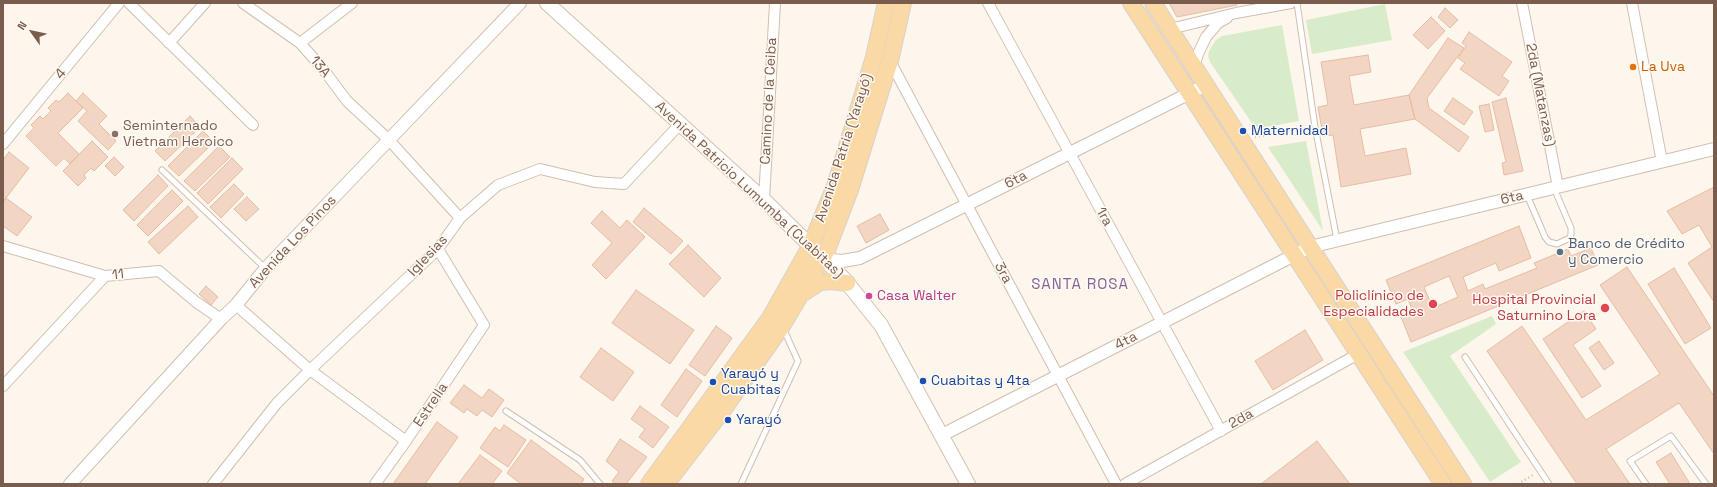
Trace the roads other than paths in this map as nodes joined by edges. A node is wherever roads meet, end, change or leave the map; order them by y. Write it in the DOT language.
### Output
graph roads {
  1 [pos="119,3"];
  2 [pos="129,3"];
  3 [pos="205,3"];
  4 [pos="243,3"];
  5 [pos="520,3"];
  6 [pos="548,3"];
  7 [pos="775,3"];
  8 [pos="886,3"];
  9 [pos="903,3"];
  10 [pos="988,3"];
  11 [pos="1131,3"];
  12 [pos="1152,3"];
  13 [pos="1291,3"];
  14 [pos="1297,3"];
  15 [pos="1522,3"];
  16 [pos="1632,3"];
  17 [pos="352,4"];
  18 [pos="1251,7"];
  19 [pos="1236,13"];
  20 [pos="1170,29"];
  21 [pos="169,43"];
  22 [pos="300,43"];
  23 [pos="890,61"];
  24 [pos="1194,67"];
  25 [pos="1206,85"];
  26 [pos="1188,93"];
  27 [pos="681,123"];
  28 [pos="253,125"];
  29 [pos="389,140"];
  30 [pos="3,144"];
  31 [pos="1714,149"];
  32 [pos="1069,153"];
  33 [pos="1662,162"];
  34 [pos="162,170"];
  35 [pos="1556,188"];
  36 [pos="1527,195"];
  37 [pos="764,200"];
  38 [pos="966,205"];
  39 [pos="460,218"];
  40 [pos="1337,240"];
  41 [pos="3,246"];
  42 [pos="810,247"];
  43 [pos="1310,247"];
  44 [pos="438,249"];
  45 [pos="1294,255"];
  46 [pos="822,258"];
  47 [pos="266,268"];
  48 [pos="104,276"];
  49 [pos="847,283"];
  50 [pos="800,295"];
  51 [pos="236,305"];
  52 [pos="221,319"];
  53 [pos="776,322"];
  54 [pos="1162,323"];
  55 [pos="1358,354"];
  56 [pos="1465,358"];
  57 [pos="310,370"];
  58 [pos="1058,376"];
  59 [pos="3,386"];
  60 [pos="506,410"];
  61 [pos="1220,431"];
  62 [pos="942,435"];
  63 [pos="406,441"];
  64 [pos="70,484"];
  65 [pos="213,484"];
  66 [pos="375,484"];
  67 [pos="600,484"];
  68 [pos="649,484"];
  69 [pos="666,484"];
  70 [pos="741,484"];
  71 [pos="967,484"];
  72 [pos="1116,484"];
  73 [pos="1125,484"];
  74 [pos="1443,484"];
  75 [pos="1463,484"];
  76 [pos="1549,484"];
  77 [pos="1646,484"];
  78 [pos="1706,484"];
  1 -- 30 [label="street, 4"];
  2 -- 21 [label="street"];
  3 -- 21 [label="street"];
  4 -- 22 [label="street, 13A"];
  5 -- 29 [label="street, Avenida Los Pinos"];
  6 -- 27 [label="main road, Avenida Patricio Lumumba (Cuabitas)"];
  7 -- 37 [label="street, Camino de la Ceiba"];
  8 -- 42 [label="main road, Avenida Patria (Yarayó)"];
  9 -- 23 [label="main road, Avenida Patria (Yarayó)"];
  10 -- 32 [label="street, 1ra"];
  11 -- 26 [label="main road"];
  12 -- 20 [label="main road"];
  13 -- 18 [label="street"];
  14 -- 40 [label="lane"];
  15 -- 35 [label="street, 2da (Matanzas)"];
  16 -- 33 [label="street"];
  17 -- 22 [label="street"];
  18 -- 19 [label="street"];
  19 -- 20 [label="street"];
  19 -- 24 [label="street"];
  20 -- 24 [label="main road"];
  21 -- 28 [label="street"];
  22 -- 29 [label="street, 13A"];
  23 -- 38 [label="street, 3ra"];
  23 -- 46 [label="main road, Avenida Patria (Yarayó)"];
  24 -- 25 [label="main road"];
  25 -- 26 [label="street, 6ta"];
  25 -- 43 [label="main road"];
  26 -- 32 [label="street, 6ta"];
  26 -- 45 [label="main road"];
  27 -- 37 [label="main road, Avenida Patricio Lumumba (Cuabitas)"];
  27 -- 39 [label="street, Iglesias"];
  29 -- 39 [label="street, 13A"];
  29 -- 47 [label="street, Avenida Los Pinos"];
  31 -- 33 [label="street, 6ta"];
  32 -- 38 [label="street, 6ta"];
  32 -- 54 [label="street, 1ra"];
  33 -- 35 [label="street, 6ta"];
  34 -- 47 [label="lane"];
  35 -- 36 [label="street, 6ta"];
  35 -- 36 [label="lane"];
  36 -- 40 [label="street, 6ta"];
  37 -- 42 [label="main road, Avenida Patricio Lumumba (Cuabitas)"];
  38 -- 46 [label="street, 6ta"];
  38 -- 58 [label="street, 3ra"];
  39 -- 44 [label="street, Iglesias"];
  40 -- 43 [label="street, 6ta"];
  41 -- 48 [label="street, 11"];
  42 -- 46 [label="main road, Avenida Patricio Lumumba (Cuabitas)"];
  42 -- 53 [label="main road, Avenida Patria (Yarayó)"];
  43 -- 45 [label="street, 4ta"];
  43 -- 75 [label="main road"];
  44 -- 57 [label="street, Iglesias"];
  44 -- 63 [label="street, Estrella"];
  45 -- 54 [label="street, 4ta"];
  45 -- 55 [label="main road"];
  46 -- 49 [label="main road, Avenida Patricio Lumumba (Cuabitas)"];
  46 -- 50 [label="main road, Avenida Patria (Yarayó)"];
  47 -- 51 [label="street, Avenida Los Pinos"];
  48 -- 52 [label="street, 11"];
  48 -- 59 [label="street"];
  49 -- 50 [label="main road"];
  49 -- 62 [label="main road, Avenida Patricio Lumumba (Cuabitas)"];
  50 -- 53 [label="main road, Avenida Patria (Yarayó)"];
  51 -- 52 [label="street, Avenida Los Pinos"];
  51 -- 57 [label="street"];
  52 -- 64 [label="street, Avenida Los Pinos"];
  53 -- 68 [label="main road, Avenida Patria (Yarayó)"];
  53 -- 69 [label="main road, Avenida Patria (Yarayó)"];
  53 -- 70 [label="lane"];
  54 -- 58 [label="street, 4ta"];
  54 -- 61 [label="street, 1ra"];
  55 -- 61 [label="street, 2da"];
  55 -- 74 [label="main road"];
  56 -- 76 [label="lane"];
  57 -- 63 [label="street"];
  57 -- 65 [label="street, Iglesias"];
  58 -- 62 [label="street, 4ta"];
  58 -- 72 [label="street, 3ra"];
  60 -- 67 [label="lane"];
  61 -- 73 [label="street, 2da"];
  62 -- 71 [label="main road, Avenida Patricio Lumumba (Cuabitas)"];
  63 -- 66 [label="street, Estrella"];
  77 -- 78 [label="lane"];
}
